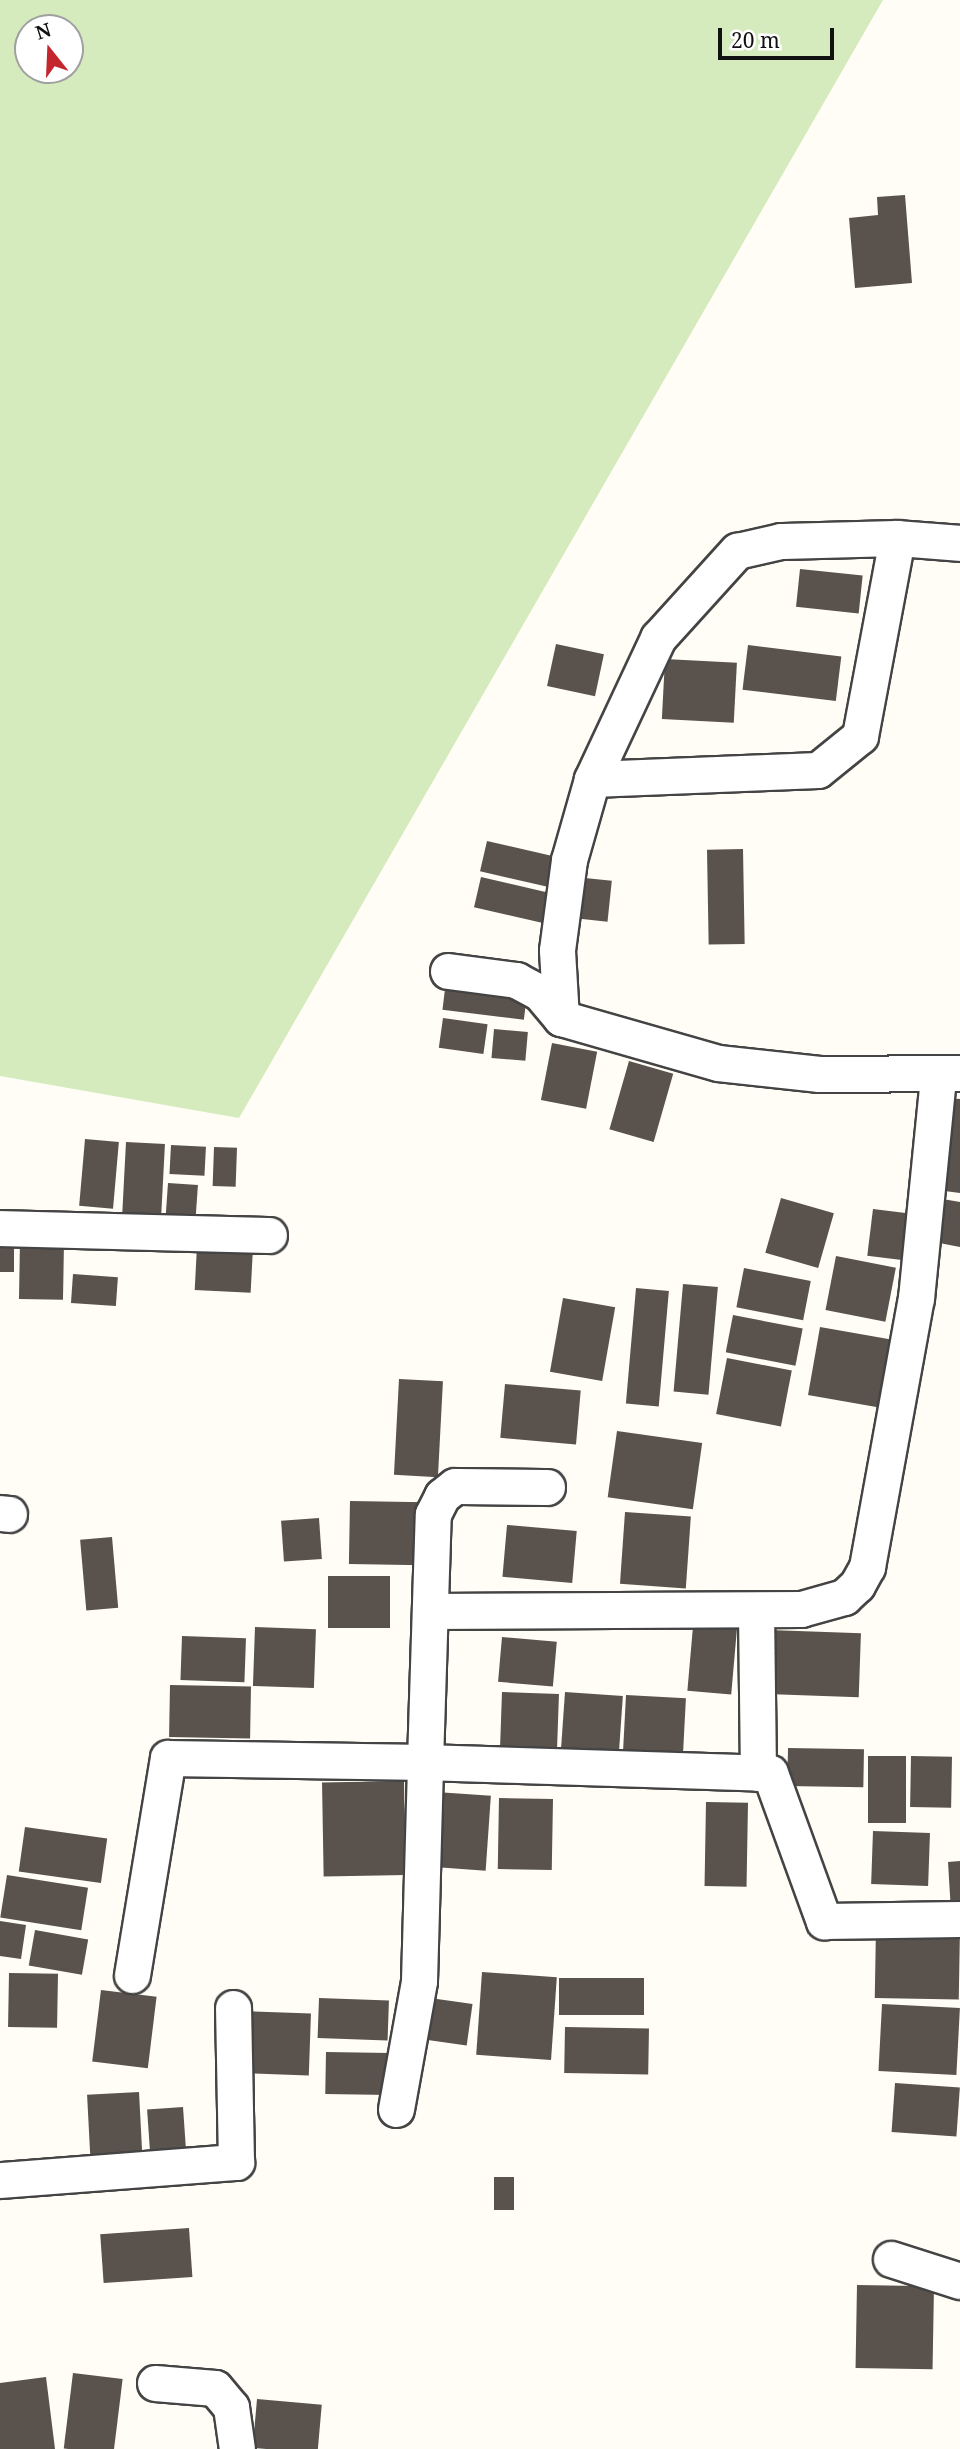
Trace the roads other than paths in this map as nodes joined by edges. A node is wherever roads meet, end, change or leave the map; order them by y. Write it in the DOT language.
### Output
graph roads {
  1 [pos="897,538"];
  2 [pos="960,543"];
  3 [pos="592,779"];
  4 [pos="448,971"];
  5 [pos="561,1018"];
  6 [pos="949,1075"];
  7 [pos="0,1228"];
  8 [pos="269,1235"];
  9 [pos="547,1487"];
  10 [pos="757,1610"];
  11 [pos="430,1611"];
  12 [pos="425,1762"];
  13 [pos="758,1773"];
  14 [pos="960,1919"];
  15 [pos="132,1975"];
  16 [pos="233,2008"];
  17 [pos="396,2109"];
  18 [pos="0,2180"];
  19 [pos="891,2259"];
  20 [pos="960,2281"];
  21 [pos="155,2383"];
  22 [pos="237,2449"];
  1 -- 2 [label="street"];
  1 -- 3 [label="street"];
  1 -- 3 [label="street"];
  3 -- 5 [label="street"];
  4 -- 5 [label="street"];
  5 -- 6 [label="street"];
  6 -- 10 [label="street"];
  7 -- 8 [label="street"];
  9 -- 11 [label="street"];
  10 -- 11 [label="street"];
  10 -- 13 [label="street"];
  11 -- 12 [label="street"];
  12 -- 13 [label="street"];
  12 -- 15 [label="street"];
  12 -- 17 [label="street"];
  13 -- 14 [label="street"];
  16 -- 18 [label="street"];
  19 -- 20 [label="street"];
  21 -- 22 [label="street"];
}
